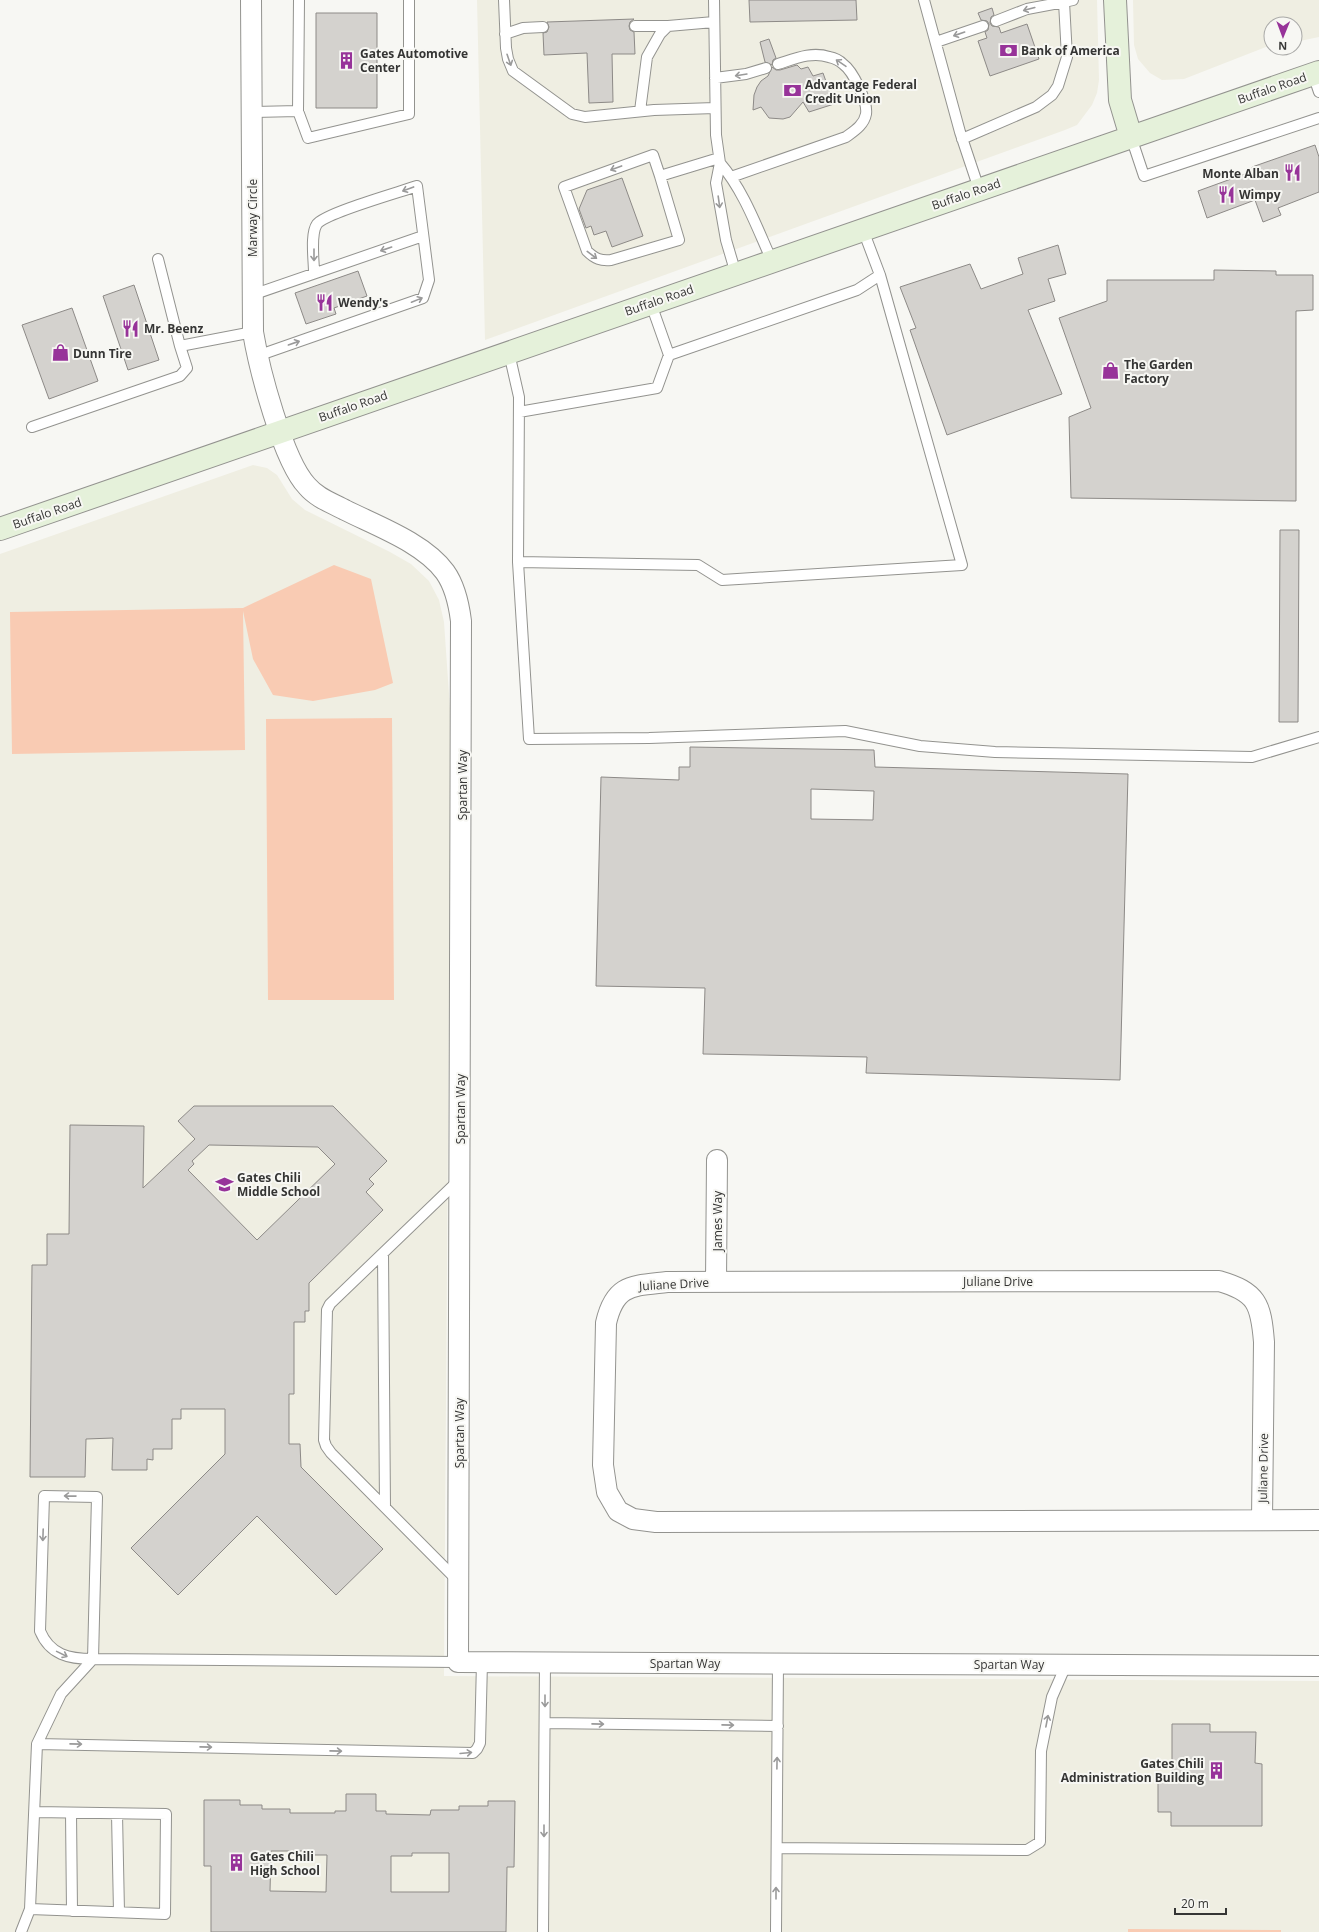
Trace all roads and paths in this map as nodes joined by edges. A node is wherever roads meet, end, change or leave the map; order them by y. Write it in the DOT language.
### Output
graph roads {
  1 [pos="251,0"];
  2 [pos="299,0"];
  3 [pos="410,0"];
  4 [pos="504,0"];
  5 [pos="714,0"];
  6 [pos="924,0"];
  7 [pos="1115,0"];
  8 [pos="1068,1"];
  9 [pos="996,21"];
  10 [pos="714,22"];
  11 [pos="635,26"];
  12 [pos="668,26"];
  13 [pos="983,26"];
  14 [pos="543,28"];
  15 [pos="505,34"];
  16 [pos="936,42"];
  17 [pos="778,64"];
  18 [pos="766,68"];
  19 [pos="715,78"];
  20 [pos="1317,79"];
  21 [pos="715,108"];
  22 [pos="298,111"];
  23 [pos="640,111"];
  24 [pos="251,112"];
  25 [pos="1319,118"];
  26 [pos="1131,137"];
  27 [pos="962,139"];
  28 [pos="720,161"];
  29 [pos="660,176"];
  30 [pos="731,177"];
  31 [pos="979,189"];
  32 [pos="863,230"];
  33 [pos="423,236"];
  34 [pos="158,259"];
  35 [pos="772,262"];
  36 [pos="314,273"];
  37 [pos="736,274"];
  38 [pos="880,275"];
  39 [pos="252,295"];
  40 [pos="651,304"];
  41 [pos="252,332"];
  42 [pos="180,346"];
  43 [pos="509,353"];
  44 [pos="669,355"];
  45 [pos="257,356"];
  46 [pos="519,412"];
  47 [pos="32,427"];
  48 [pos="280,432"];
  49 [pos="0,529"];
  50 [pos="518,562"];
  51 [pos="1319,737"];
  52 [pos="717,1160"];
  53 [pos="460,1178"];
  54 [pos="383,1254"];
  55 [pos="716,1282"];
  56 [pos="385,1508"];
  57 [pos="1262,1519"];
  58 [pos="1319,1520"];
  59 [pos="458,1581"];
  60 [pos="93,1659"];
  61 [pos="458,1662"];
  62 [pos="482,1662"];
  63 [pos="545,1662"];
  64 [pos="778,1663"];
  65 [pos="1066,1665"];
  66 [pos="1319,1666"];
  67 [pos="545,1723"];
  68 [pos="778,1726"];
  69 [pos="37,1744"];
  70 [pos="35,1812"];
  71 [pos="71,1813"];
  72 [pos="117,1814"];
  73 [pos="777,1848"];
  74 [pos="30,1909"];
  75 [pos="72,1910"];
  76 [pos="119,1912"];
  77 [pos="21,1932"];
  78 [pos="543,1932"];
  79 [pos="776,1932"];
  1 -- 24 [label="street, Marway Circle"];
  2 -- 22 [label="lane"];
  3 -- 22 [label="lane"];
  4 -- 15 [label="lane"];
  5 -- 10 [label="lane"];
  6 -- 16 [label="lane"];
  7 -- 26 [label="main road"];
  8 -- 9 [label="lane, one-way"];
  8 -- 27 [label="lane"];
  10 -- 12 [label="lane"];
  10 -- 19 [label="lane"];
  11 -- 12 [label="lane"];
  12 -- 23 [label="lane"];
  13 -- 16 [label="lane, one-way"];
  14 -- 15 [label="lane"];
  15 -- 23 [label="lane, one-way"];
  16 -- 27 [label="lane"];
  30 -- 17 [label="lane, one-way"];
  18 -- 19 [label="lane, one-way"];
  19 -- 21 [label="lane"];
  20 -- 26 [label="main road, Buffalo Road"];
  21 -- 23 [label="lane"];
  21 -- 28 [label="lane"];
  22 -- 24 [label="lane"];
  24 -- 39 [label="street, Marway Circle"];
  25 -- 26 [label="lane"];
  26 -- 31 [label="main road, Buffalo Road"];
  27 -- 31 [label="lane"];
  28 -- 29 [label="lane"];
  28 -- 30 [label="lane"];
  28 -- 37 [label="lane, one-way"];
  29 -- 29 [label="lane, one-way"];
  30 -- 35 [label="lane"];
  31 -- 32 [label="main road, Buffalo Road"];
  32 -- 35 [label="main road, Buffalo Road"];
  32 -- 38 [label="lane"];
  33 -- 36 [label="lane, one-way"];
  33 -- 36 [label="lane, one-way"];
  45 -- 33 [label="lane, one-way"];
  34 -- 42 [label="lane"];
  35 -- 37 [label="main road, Buffalo Road"];
  36 -- 39 [label="lane"];
  37 -- 40 [label="main road, Buffalo Road"];
  38 -- 44 [label="lane"];
  38 -- 50 [label="lane"];
  39 -- 41 [label="street, Marway Circle"];
  40 -- 43 [label="main road, Buffalo Road"];
  40 -- 44 [label="lane"];
  41 -- 42 [label="lane"];
  41 -- 45 [label="street, Marway Circle"];
  42 -- 47 [label="lane"];
  43 -- 46 [label="lane"];
  43 -- 48 [label="main road, Buffalo Road"];
  44 -- 46 [label="lane"];
  45 -- 48 [label="street, Marway Circle"];
  46 -- 50 [label="lane"];
  48 -- 49 [label="main road, Buffalo Road"];
  48 -- 53 [label="street, Spartan Way"];
  50 -- 51 [label="lane"];
  52 -- 55 [label="street, James Way"];
  53 -- 54 [label="lane"];
  53 -- 59 [label="street, Spartan Way"];
  54 -- 56 [label="lane"];
  54 -- 56 [label="lane"];
  55 -- 57 [label="street, Juliane Drive"];
  55 -- 57 [label="street, Juliane Drive"];
  56 -- 59 [label="lane"];
  57 -- 58 [label="street, Juliane Drive"];
  59 -- 61 [label="street, Spartan Way"];
  60 -- 60 [label="lane, one-way"];
  60 -- 61 [label="lane"];
  60 -- 69 [label="lane"];
  61 -- 62 [label="street, Spartan Way"];
  62 -- 63 [label="street, Spartan Way"];
  69 -- 62 [label="lane, one-way"];
  63 -- 64 [label="street, Spartan Way"];
  63 -- 67 [label="lane, one-way"];
  64 -- 65 [label="street, Spartan Way"];
  64 -- 68 [label="lane"];
  65 -- 66 [label="street, Spartan Way"];
  73 -- 65 [label="lane, one-way"];
  67 -- 68 [label="lane, one-way"];
  67 -- 78 [label="lane, one-way"];
  73 -- 68 [label="lane, one-way"];
  69 -- 70 [label="lane"];
  70 -- 71 [label="lane"];
  70 -- 74 [label="lane"];
  71 -- 72 [label="lane"];
  71 -- 75 [label="lane"];
  72 -- 76 [label="lane"];
  72 -- 76 [label="lane"];
  79 -- 73 [label="lane, one-way"];
  74 -- 75 [label="lane"];
  74 -- 77 [label="lane"];
  75 -- 76 [label="lane"];
}
